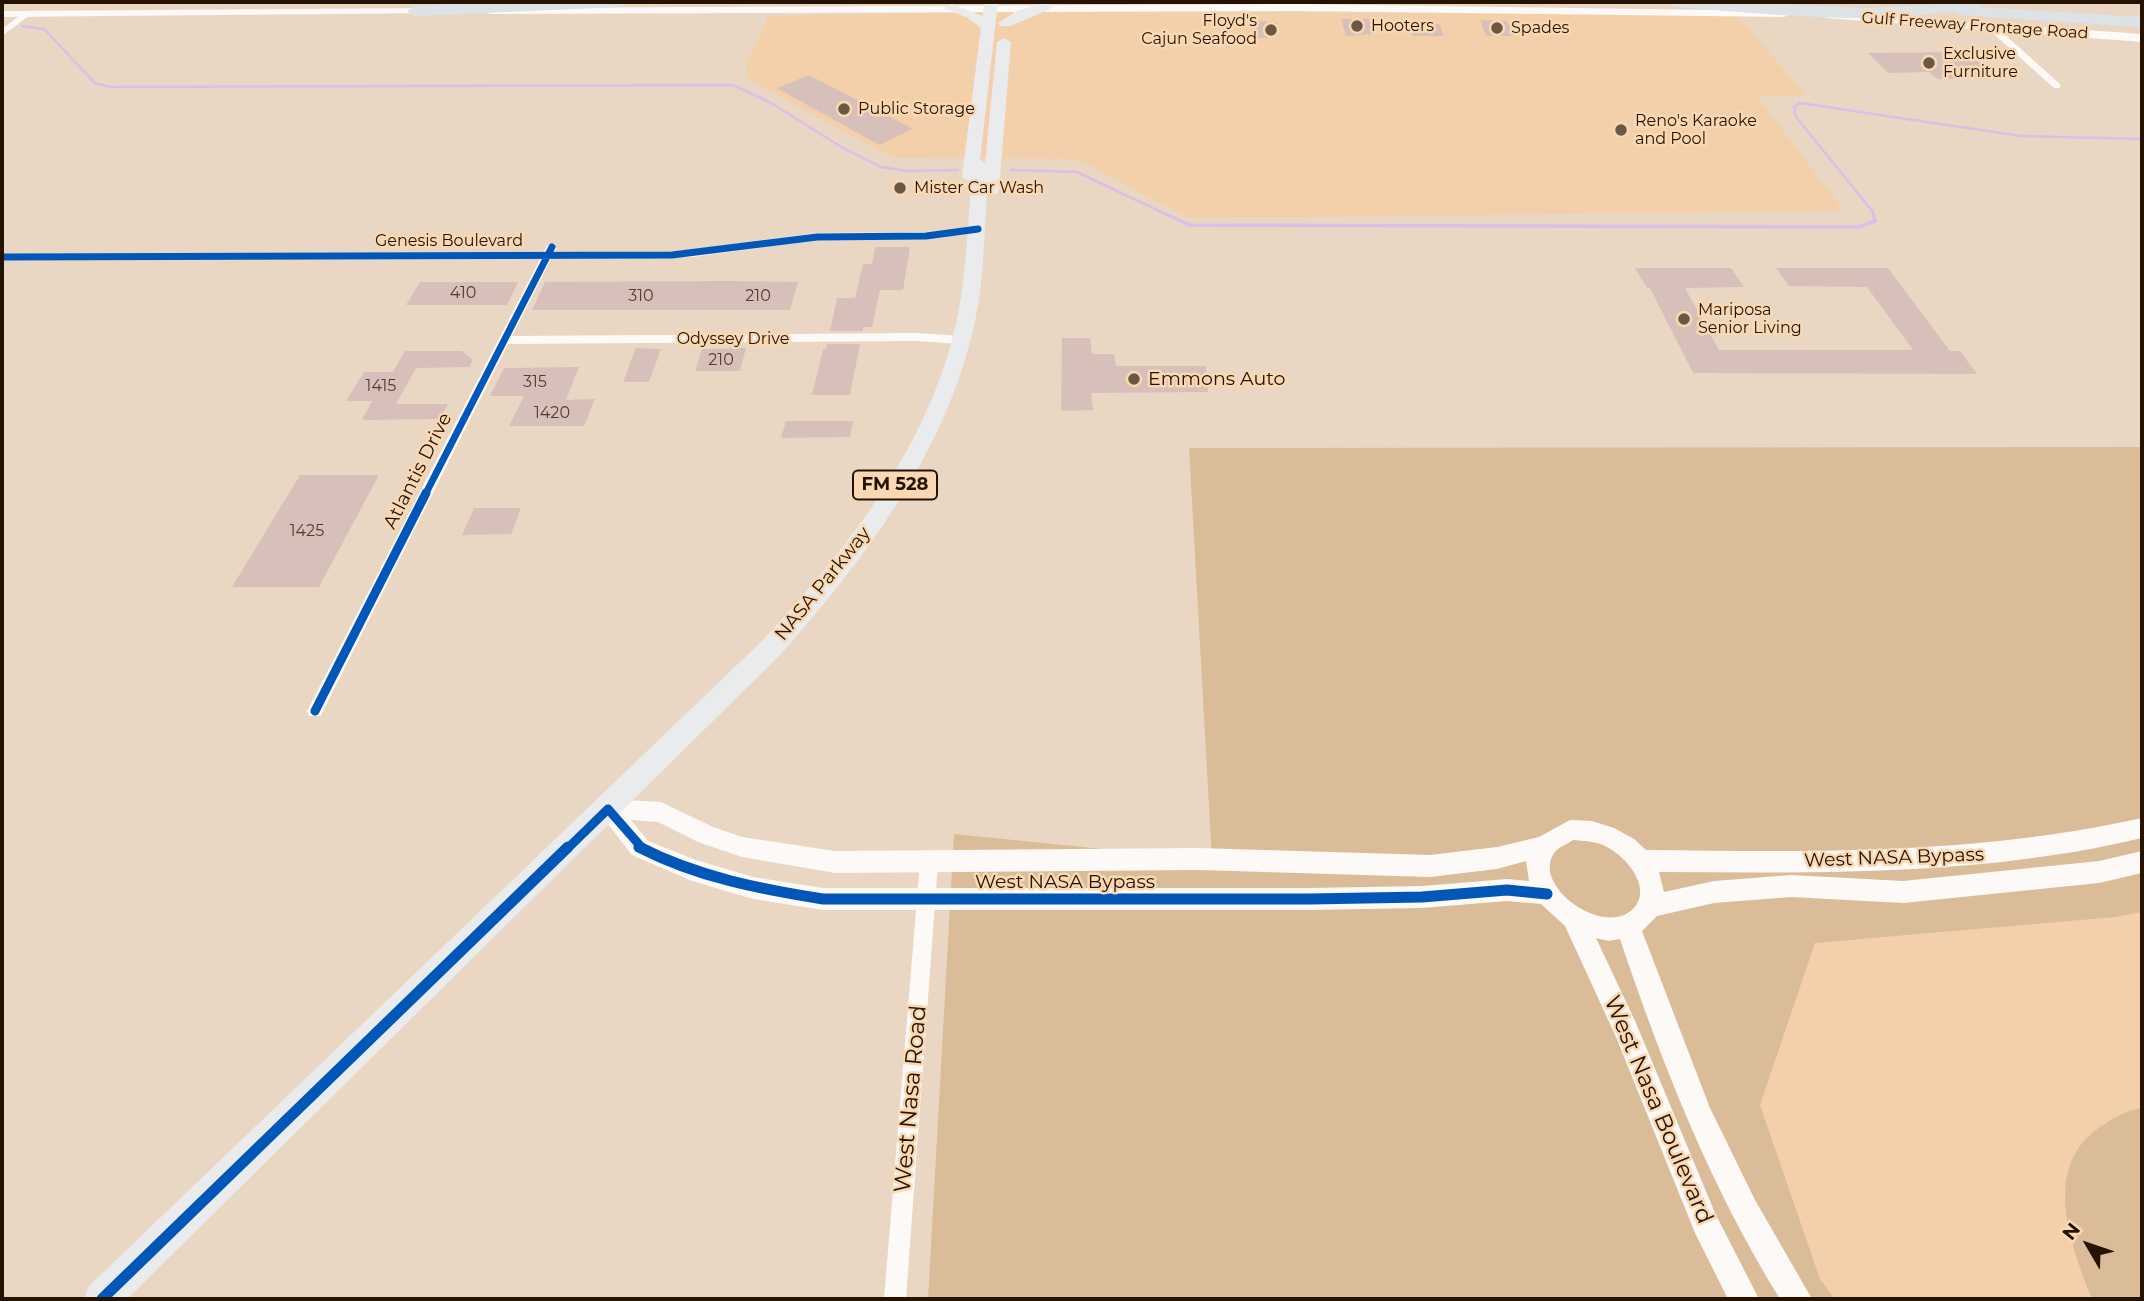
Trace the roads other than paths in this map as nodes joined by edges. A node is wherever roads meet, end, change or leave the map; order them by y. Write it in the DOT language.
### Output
graph roads {
  1 [pos="620,2"];
  2 [pos="1674,2"];
  3 [pos="1840,2"];
  4 [pos="1980,2"];
  5 [pos="991,4"];
  6 [pos="1008,4"];
  7 [pos="1042,4"];
  8 [pos="955,5"];
  9 [pos="415,11"];
  10 [pos="2,14"];
  11 [pos="26,15"];
  12 [pos="2138,22"];
  13 [pos="997,25"];
  14 [pos="1990,26"];
  15 [pos="2,33"];
  16 [pos="2142,38"];
  17 [pos="2057,86"];
  18 [pos="977,138"];
  19 [pos="997,138"];
  20 [pos="978,229"];
  21 [pos="2,248"];
  22 [pos="550,251"];
  23 [pos="207,252"];
  24 [pos="2,257"];
  25 [pos="504,340"];
  26 [pos="961,340"];
  27 [pos="315,711"];
  28 [pos="608,809"];
  29 [pos="2142,828"];
  30 [pos="1543,846"];
  31 [pos="1643,861"];
  32 [pos="929,862"];
  33 [pos="2142,862"];
  34 [pos="1547,894"];
  35 [pos="927,898"];
  36 [pos="1650,906"];
  37 [pos="1575,919"];
  38 [pos="1628,926"];
  39 [pos="102,1299"];
  40 [pos="895,1299"];
  41 [pos="1744,1299"];
  42 [pos="1797,1299"];
  1 -- 9 [label="highway"];
  2 -- 4 [label="highway"];
  3 -- 12 [label="highway"];
  5 -- 6 [label="main road, Gulf Freeway Frontage Road"];
  5 -- 8 [label="main road, Gulf Freeway Frontage Road"];
  5 -- 13 [label="main road, NASA Parkway / FM 528"];
  6 -- 7 [label="main road, Gulf Freeway Frontage Road"];
  6 -- 13 [label="main road, NASA Parkway / FM 528"];
  7 -- 13 [label="main road"];
  7 -- 14 [label="main road, Gulf Freeway Frontage Road"];
  8 -- 9 [label="main road, Gulf Freeway Frontage Road"];
  8 -- 13 [label="main road"];
  9 -- 11 [label="main road, Gulf Freeway Frontage Road"];
  10 -- 11 [label="main road, Gulf Freeway Frontage Road"];
  11 -- 15 [label="street"];
  13 -- 18 [label="main road, NASA Parkway / FM 528"];
  13 -- 19 [label="main road, NASA Parkway / FM 528"];
  14 -- 16 [label="main road, Gulf Freeway Frontage Road"];
  14 -- 17 [label="street"];
  18 -- 19 [label="main road"];
  18 -- 20 [label="main road, NASA Parkway / FM 528"];
  19 -- 20 [label="main road, NASA Parkway / FM 528"];
  20 -- 22 [label="street, Genesis Boulevard"];
  20 -- 26 [label="main road, NASA Parkway / FM 528"];
  21 -- 23 [label="street, Genesis Boulevard"];
  22 -- 23 [label="street, Genesis Boulevard"];
  22 -- 25 [label="street, Atlantis Drive"];
  23 -- 24 [label="street, Genesis Boulevard"];
  25 -- 26 [label="street, Odyssey Drive"];
  25 -- 27 [label="street, Atlantis Drive"];
  26 -- 28 [label="main road, NASA Parkway / FM 528"];
  28 -- 32 [label="main road, West NASA Bypass"];
  28 -- 35 [label="main road, West NASA Bypass"];
  28 -- 39 [label="main road, FM 528"];
  29 -- 31 [label="main road, West NASA Bypass"];
  30 -- 31 [label="main road, West NASA Bypass"];
  30 -- 32 [label="main road, West NASA Bypass"];
  30 -- 34 [label="main road"];
  31 -- 36 [label="main road"];
  32 -- 35 [label="street, West Nasa Road"];
  33 -- 36 [label="main road, West NASA Bypass"];
  34 -- 35 [label="main road, West NASA Bypass"];
  34 -- 37 [label="main road"];
  35 -- 40 [label="street, West Nasa Road"];
  36 -- 38 [label="main road, West NASA Bypass"];
  37 -- 38 [label="main road"];
  37 -- 41 [label="main road, West Nasa Boulevard"];
  38 -- 42 [label="main road, West Nasa Boulevard"];
}
